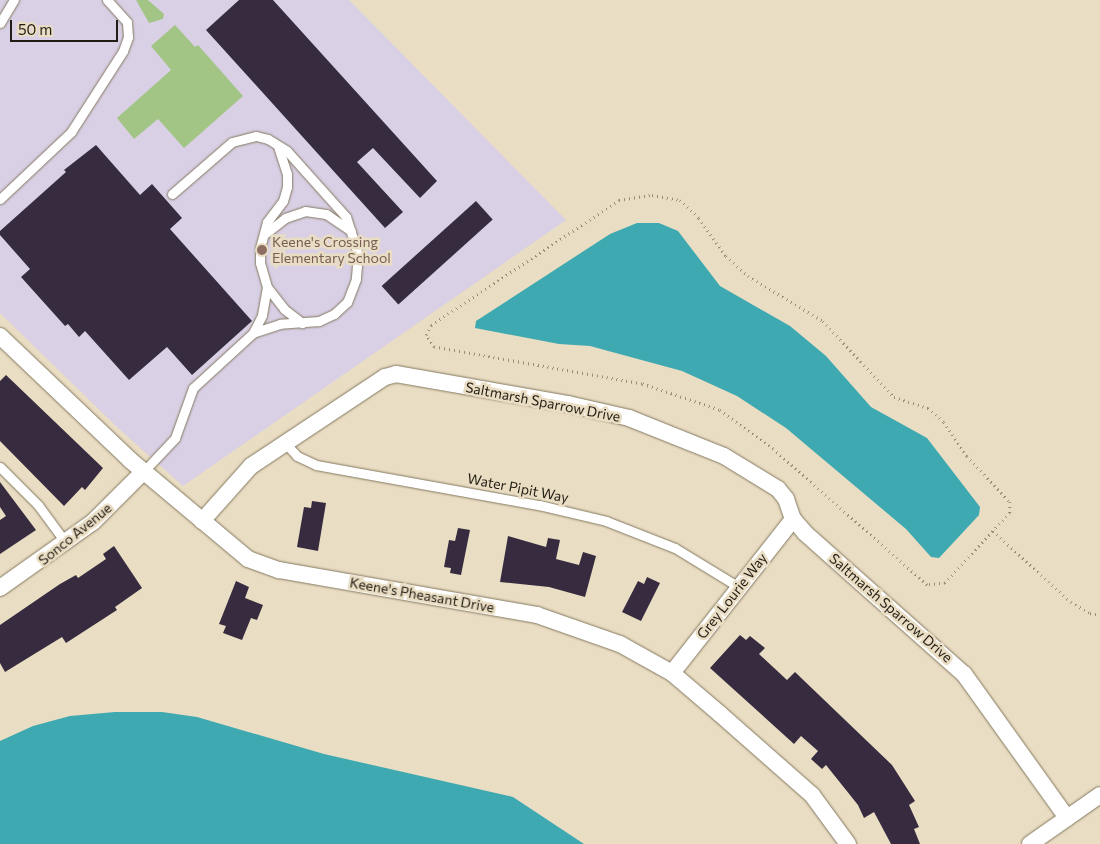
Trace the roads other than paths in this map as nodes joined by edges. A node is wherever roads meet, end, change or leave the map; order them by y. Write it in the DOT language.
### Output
graph roads {
  1 [pos="14,0"];
  2 [pos="107,0"];
  3 [pos="0,22"];
  4 [pos="278,147"];
  5 [pos="172,194"];
  6 [pos="0,199"];
  7 [pos="351,231"];
  8 [pos="266,233"];
  9 [pos="267,287"];
  10 [pos="302,322"];
  11 [pos="253,333"];
  12 [pos="0,336"];
  13 [pos="285,443"];
  14 [pos="0,467"];
  15 [pos="143,472"];
  16 [pos="793,519"];
  17 [pos="202,521"];
  18 [pos="66,544"];
  19 [pos="739,587"];
  20 [pos="0,588"];
  21 [pos="672,673"];
  22 [pos="1100,796"];
  23 [pos="1067,818"];
  24 [pos="848,844"];
  25 [pos="1030,844"];
  1 -- 3 [label="lane"];
  2 -- 6 [label="lane"];
  4 -- 5 [label="lane"];
  4 -- 7 [label="lane"];
  4 -- 8 [label="lane"];
  7 -- 8 [label="lane"];
  7 -- 10 [label="lane"];
  8 -- 9 [label="lane"];
  9 -- 10 [label="lane"];
  9 -- 11 [label="lane"];
  10 -- 11 [label="lane"];
  11 -- 15 [label="lane"];
  12 -- 15 [label="street, Keene's Pheasant Drive"];
  13 -- 16 [label="street, Saltmarsh Sparrow Drive"];
  13 -- 17 [label="street, Saltmarsh Sparrow Drive"];
  13 -- 19 [label="lane, Water Pipit Way"];
  14 -- 18 [label="lane"];
  15 -- 17 [label="street, Keene's Pheasant Drive"];
  15 -- 18 [label="street, Sonco Avenue"];
  16 -- 19 [label="street, Grey Lourie Way"];
  16 -- 23 [label="street, Saltmarsh Sparrow Drive"];
  17 -- 21 [label="street, Keene's Pheasant Drive"];
  18 -- 20 [label="street, Sonco Avenue"];
  19 -- 21 [label="street, Grey Lourie Way"];
  21 -- 24 [label="street, Keene's Pheasant Drive"];
  22 -- 23 [label="street"];
  23 -- 25 [label="street"];
}
